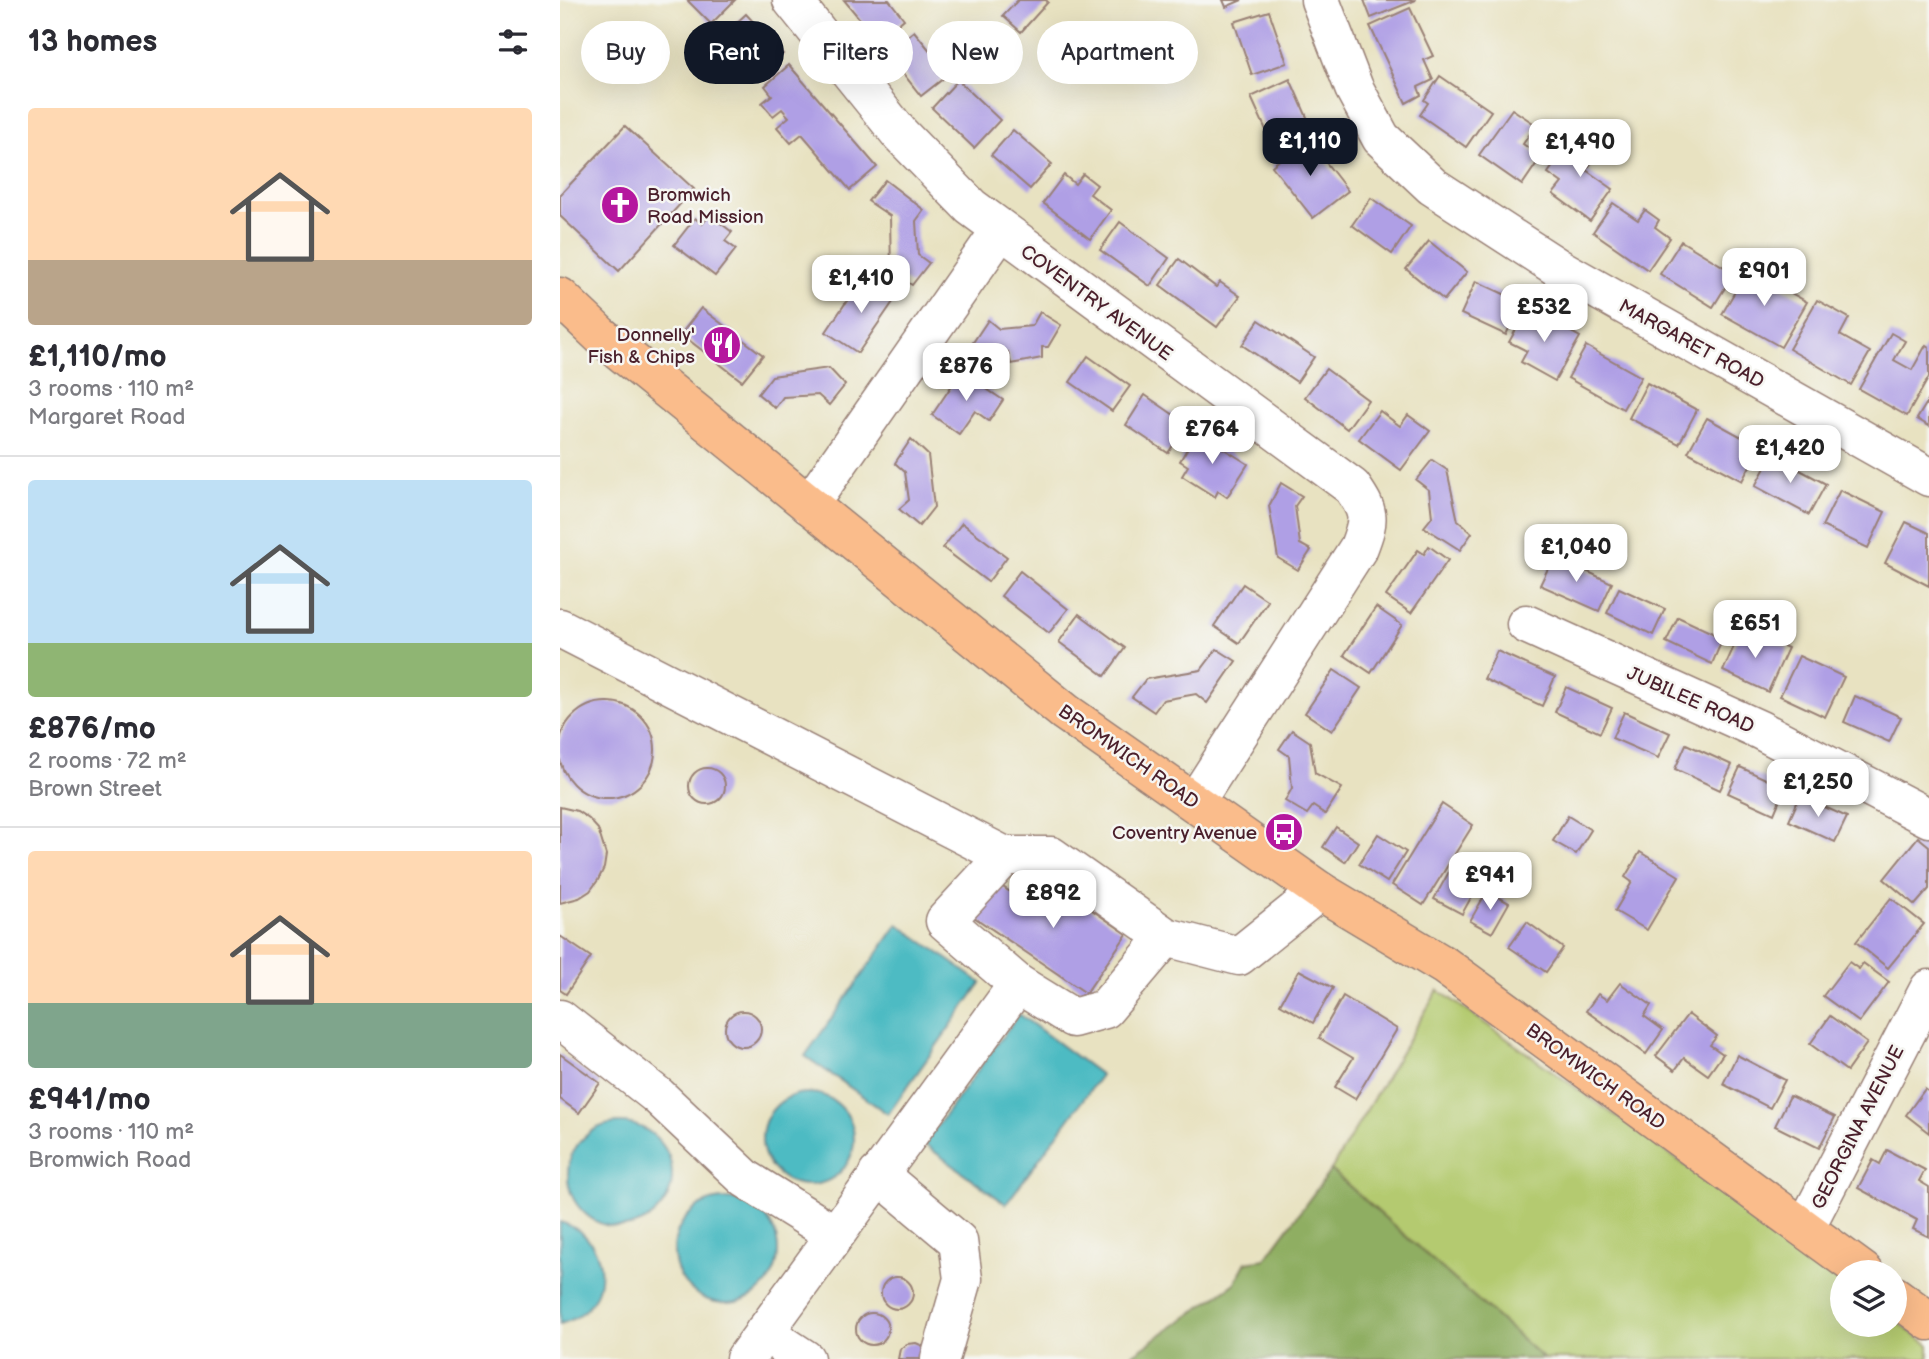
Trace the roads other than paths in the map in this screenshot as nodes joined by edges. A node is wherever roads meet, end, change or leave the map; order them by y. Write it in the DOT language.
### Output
graph roads {
  1 [pos="792,0"];
  2 [pos="1320,0"];
  3 [pos="1000,231"];
  4 [pos="560,297"];
  5 [pos="1929,477"];
  6 [pos="809,505"];
  7 [pos="1526,624"];
  8 [pos="560,628"];
  9 [pos="1195,802"];
  10 [pos="1929,818"];
  11 [pos="1005,856"];
  12 [pos="1320,891"];
  13 [pos="1166,937"];
  14 [pos="1018,984"];
  15 [pos="1929,989"];
  16 [pos="560,1019"];
  17 [pos="878,1174"];
  18 [pos="1805,1228"];
  19 [pos="834,1234"];
  20 [pos="1848,1260"];
  21 [pos="1907,1305"];
  22 [pos="1929,1321"];
  23 [pos="754,1345"];
  24 [pos="805,1359"];
  25 [pos="940,1359"];
  1 -- 3 [label="street, COVENTRY AVENUE"];
  2 -- 5 [label="street, MARGARET ROAD"];
  3 -- 6 [label="street"];
  3 -- 9 [label="street, COVENTRY AVENUE"];
  4 -- 6 [label="main road, BROMWICH ROAD"];
  6 -- 9 [label="main road, BROMWICH ROAD"];
  7 -- 10 [label="street, JUBILEE ROAD"];
  8 -- 11 [label="street"];
  9 -- 12 [label="main road, BROMWICH ROAD"];
  11 -- 13 [label="street"];
  11 -- 14 [label="street"];
  12 -- 13 [label="street"];
  12 -- 18 [label="main road, BROMWICH ROAD"];
  13 -- 14 [label="street"];
  14 -- 17 [label="street"];
  15 -- 18 [label="street, GEORGINA AVENUE"];
  16 -- 19 [label="street"];
  17 -- 19 [label="street"];
  17 -- 25 [label="street"];
  18 -- 20 [label="main road, BROMWICH ROAD"];
  19 -- 23 [label="street"];
  21 -- 22 [label="main road"];
  23 -- 24 [label="street"];
}
